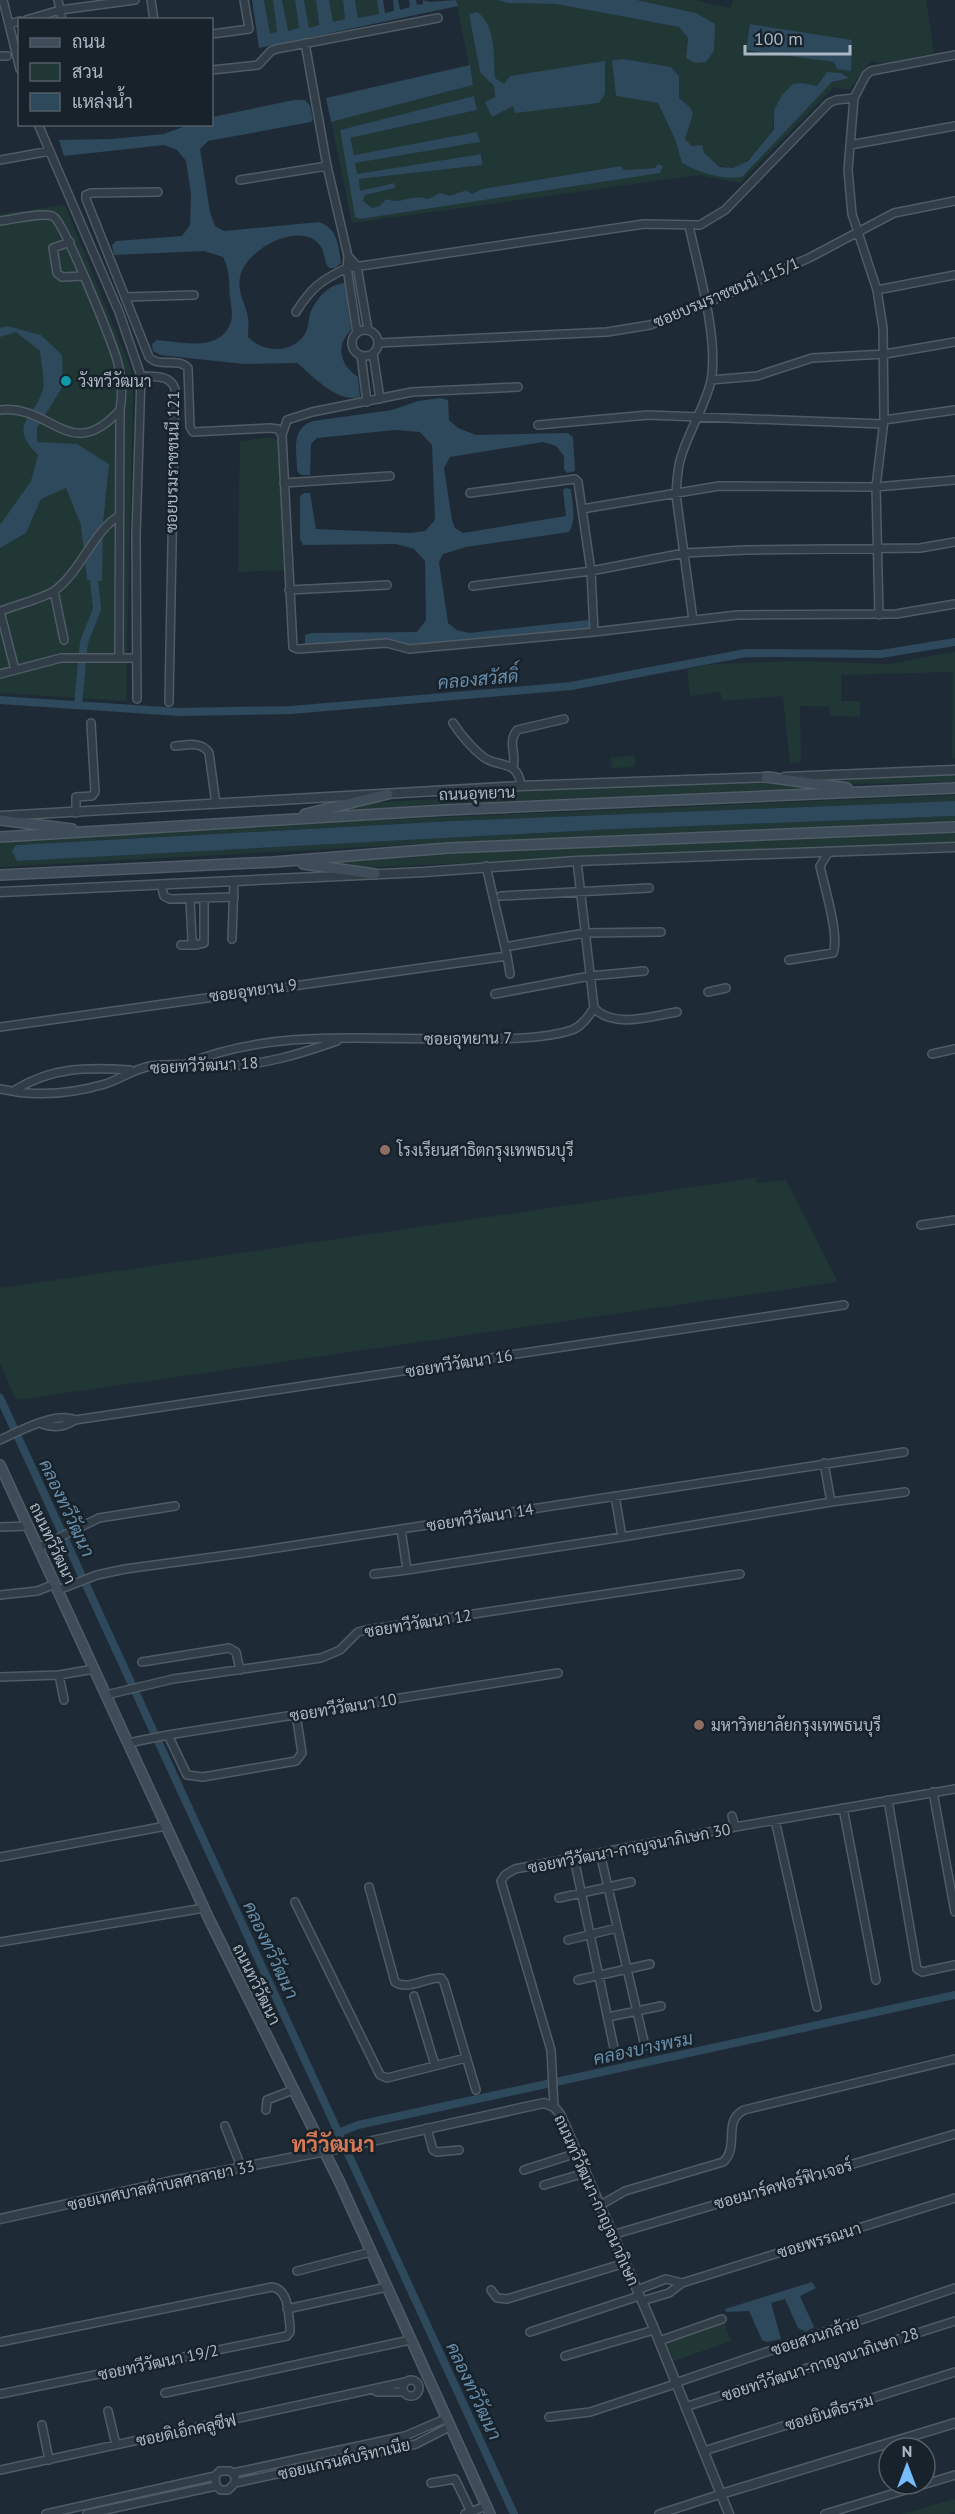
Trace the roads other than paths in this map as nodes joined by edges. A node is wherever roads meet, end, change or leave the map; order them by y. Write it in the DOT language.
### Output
graph roads {
  1 [pos="3,0"];
  2 [pos="58,0"];
  3 [pos="135,0"];
  4 [pos="151,0"];
  5 [pos="244,0"];
  6 [pos="60,10"];
  7 [pos="33,18"];
  8 [pos="62,18"];
  9 [pos="154,18"];
  10 [pos="438,18"];
  11 [pos="18,22"];
  12 [pos="9,24"];
  13 [pos="213,34"];
  14 [pos="305,44"];
  15 [pos="955,55"];
  16 [pos="18,61"];
  17 [pos="213,70"];
  18 [pos="854,98"];
  19 [pos="40,126"];
  20 [pos="955,126"];
  21 [pos="850,146"];
  22 [pos="50,151"];
  23 [pos="0,160"];
  24 [pos="327,166"];
  25 [pos="240,180"];
  26 [pos="158,192"];
  27 [pos="955,201"];
  28 [pos="0,221"];
  29 [pos="689,226"];
  30 [pos="857,234"];
  31 [pos="70,242"];
  32 [pos="348,256"];
  33 [pos="357,266"];
  34 [pos="347,268"];
  35 [pos="955,275"];
  36 [pos="83,276"];
  37 [pos="877,290"];
  38 [pos="194,296"];
  39 [pos="125,297"];
  40 [pos="705,304"];
  41 [pos="296,312"];
  42 [pos="368,330"];
  43 [pos="357,333"];
  44 [pos="955,342"];
  45 [pos="378,344"];
  46 [pos="373,353"];
  47 [pos="885,354"];
  48 [pos="361,355"];
  49 [pos="141,376"];
  50 [pos="711,381"];
  51 [pos="518,387"];
  52 [pos="380,399"];
  53 [pos="367,402"];
  54 [pos="0,410"];
  55 [pos="120,410"];
  56 [pos="955,410"];
  57 [pos="698,416"];
  58 [pos="884,422"];
  59 [pos="538,425"];
  60 [pos="105,426"];
  61 [pos="120,432"];
  62 [pos="282,435"];
  63 [pos="390,476"];
  64 [pos="955,480"];
  65 [pos="284,483"];
  66 [pos="876,487"];
  67 [pos="470,493"];
  68 [pos="676,495"];
  69 [pos="582,509"];
  70 [pos="119,516"];
  71 [pos="955,542"];
  72 [pos="878,550"];
  73 [pos="684,553"];
  74 [pos="591,571"];
  75 [pos="387,585"];
  76 [pos="473,586"];
  77 [pos="290,590"];
  78 [pos="54,591"];
  79 [pos="955,604"];
  80 [pos="0,611"];
  81 [pos="879,615"];
  82 [pos="693,620"];
  83 [pos="594,632"];
  84 [pos="64,640"];
  85 [pos="119,658"];
  86 [pos="136,658"];
  87 [pos="15,670"];
  88 [pos="0,674"];
  89 [pos="137,699"];
  90 [pos="169,702"];
  91 [pos="564,718"];
  92 [pos="91,723"];
  93 [pos="453,723"];
  94 [pos="175,746"];
  95 [pos="513,767"];
  96 [pos="955,770"];
  97 [pos="766,777"];
  98 [pos="521,786"];
  99 [pos="955,788"];
  100 [pos="873,791"];
  101 [pos="388,794"];
  102 [pos="216,804"];
  103 [pos="76,813"];
  104 [pos="0,818"];
  105 [pos="291,818"];
  106 [pos="955,827"];
  107 [pos="101,832"];
  108 [pos="0,837"];
  109 [pos="955,847"];
  110 [pos="828,853"];
  111 [pos="577,861"];
  112 [pos="274,862"];
  113 [pos="486,866"];
  114 [pos="375,874"];
  115 [pos="0,875"];
  116 [pos="234,881"];
  117 [pos="161,884"];
  118 [pos="649,888"];
  119 [pos="582,890"];
  120 [pos="0,892"];
  121 [pos="501,896"];
  122 [pos="234,897"];
  123 [pos="204,898"];
  124 [pos="190,899"];
  125 [pos="660,932"];
  126 [pos="585,933"];
  127 [pos="232,939"];
  128 [pos="181,945"];
  129 [pos="195,945"];
  130 [pos="510,946"];
  131 [pos="507,956"];
  132 [pos="789,960"];
  133 [pos="644,971"];
  134 [pos="510,974"];
  135 [pos="590,976"];
  136 [pos="726,988"];
  137 [pos="708,992"];
  138 [pos="495,994"];
  139 [pos="594,1008"];
  140 [pos="677,1012"];
  141 [pos="0,1027"];
  142 [pos="345,1039"];
  143 [pos="955,1049"];
  144 [pos="932,1054"];
  145 [pos="186,1064"];
  146 [pos="131,1070"];
  147 [pos="0,1089"];
  148 [pos="15,1090"];
  149 [pos="955,1220"];
  150 [pos="921,1225"];
  151 [pos="843,1305"];
  152 [pos="2,1439"];
  153 [pos="904,1452"];
  154 [pos="824,1463"];
  155 [pos="0,1465"];
  156 [pos="905,1492"];
  157 [pos="615,1496"];
  158 [pos="831,1502"];
  159 [pos="175,1506"];
  160 [pos="28,1526"];
  161 [pos="0,1527"];
  162 [pos="401,1529"];
  163 [pos="622,1537"];
  164 [pos="38,1548"];
  165 [pos="407,1570"];
  166 [pos="374,1574"];
  167 [pos="740,1574"];
  168 [pos="56,1587"];
  169 [pos="0,1595"];
  170 [pos="142,1662"];
  171 [pos="94,1669"];
  172 [pos="240,1670"];
  173 [pos="558,1673"];
  174 [pos="59,1675"];
  175 [pos="0,1677"];
  176 [pos="106,1695"];
  177 [pos="64,1700"];
  178 [pos="296,1714"];
  179 [pos="167,1735"];
  180 [pos="128,1743"];
  181 [pos="955,1789"];
  182 [pos="933,1792"];
  183 [pos="888,1800"];
  184 [pos="843,1808"];
  185 [pos="732,1816"];
  186 [pos="776,1820"];
  187 [pos="166,1826"];
  188 [pos="735,1827"];
  189 [pos="600,1853"];
  190 [pos="0,1857"];
  191 [pos="574,1858"];
  192 [pos="631,1882"];
  193 [pos="369,1887"];
  194 [pos="608,1887"];
  195 [pos="581,1893"];
  196 [pos="559,1898"];
  197 [pos="295,1902"];
  198 [pos="204,1908"];
  199 [pos="955,1912"];
  200 [pos="617,1928"];
  201 [pos="590,1934"];
  202 [pos="568,1940"];
  203 [pos="0,1942"];
  204 [pos="650,1964"];
  205 [pos="955,1965"];
  206 [pos="627,1969"];
  207 [pos="599,1975"];
  208 [pos="578,1980"];
  209 [pos="876,1980"];
  210 [pos="414,1996"];
  211 [pos="661,2006"];
  212 [pos="817,2007"];
  213 [pos="637,2011"];
  214 [pos="608,2017"];
  215 [pos="645,2046"];
  216 [pos="615,2053"];
  217 [pos="466,2058"];
  218 [pos="955,2059"];
  219 [pos="435,2065"];
  220 [pos="293,2090"];
  221 [pos="476,2090"];
  222 [pos="554,2107"];
  223 [pos="266,2110"];
  224 [pos="225,2126"];
  225 [pos="427,2128"];
  226 [pos="955,2134"];
  227 [pos="459,2150"];
  228 [pos="323,2152"];
  229 [pos="577,2153"];
  230 [pos="242,2169"];
  231 [pos="524,2170"];
  232 [pos="585,2173"];
  233 [pos="544,2185"];
  234 [pos="955,2198"];
  235 [pos="599,2206"];
  236 [pos="0,2219"];
  237 [pos="612,2235"];
  238 [pos="371,2252"];
  239 [pos="625,2264"];
  240 [pos="297,2271"];
  241 [pos="663,2280"];
  242 [pos="682,2283"];
  243 [pos="387,2287"];
  244 [pos="955,2288"];
  245 [pos="490,2290"];
  246 [pos="666,2294"];
  247 [pos="639,2296"];
  248 [pos="287,2308"];
  249 [pos="722,2319"];
  250 [pos="955,2321"];
  251 [pos="654,2330"];
  252 [pos="530,2332"];
  253 [pos="410,2340"];
  254 [pos="658,2341"];
  255 [pos="0,2342"];
  256 [pos="566,2356"];
  257 [pos="955,2372"];
  258 [pos="415,2381"];
  259 [pos="405,2382"];
  260 [pos="430,2382"];
  261 [pos="675,2384"];
  262 [pos="372,2389"];
  263 [pos="418,2391"];
  264 [pos="403,2392"];
  265 [pos="165,2393"];
  266 [pos="0,2394"];
  267 [pos="685,2407"];
  268 [pos="108,2411"];
  269 [pos="549,2417"];
  270 [pos="449,2422"];
  271 [pos="955,2423"];
  272 [pos="42,2425"];
  273 [pos="116,2445"];
  274 [pos="704,2451"];
  275 [pos="49,2460"];
  276 [pos="0,2470"];
  277 [pos="233,2473"];
  278 [pos="955,2475"];
  279 [pos="215,2476"];
  280 [pos="235,2483"];
  281 [pos="431,2483"];
  282 [pos="216,2486"];
  283 [pos="721,2494"];
  284 [pos="488,2510"];
  285 [pos="468,2513"];
  286 [pos="46,2514"];
  287 [pos="87,2514"];
  288 [pos="659,2514"];
  289 [pos="729,2514"];
  290 [pos="825,2514"];
  1 -- 12 [label="street"];
  2 -- 6 [label="street"];
  3 -- 6 [label="street"];
  4 -- 9 [label="street"];
  5 -- 13 [label="street"];
  6 -- 7 [label="street"];
  6 -- 8 [label="street"];
  10 -- 14 [label="street"];
  11 -- 12 [label="street"];
  12 -- 16 [label="street"];
  14 -- 17 [label="street"];
  14 -- 24 [label="street"];
  15 -- 18 [label="street"];
  18 -- 21 [label="street"];
  18 -- 29 [label="street"];
  19 -- 22 [label="street"];
  20 -- 21 [label="street"];
  21 -- 30 [label="street"];
  22 -- 23 [label="street"];
  22 -- 49 [label="street"];
  24 -- 25 [label="street"];
  24 -- 32 [label="street"];
  26 -- 39 [label="street"];
  27 -- 30 [label="street, ซอยบรมราชชนนี 115/1"];
  28 -- 31 [label="street"];
  29 -- 33 [label="street"];
  29 -- 40 [label="street"];
  30 -- 37 [label="street"];
  30 -- 40 [label="street, ซอยบรมราชชนนี 115/1"];
  31 -- 36 [label="street"];
  31 -- 36 [label="street"];
  32 -- 33 [label="street"];
  32 -- 34 [label="street"];
  33 -- 34 [label="street"];
  33 -- 42 [label="street"];
  34 -- 41 [label="street"];
  34 -- 43 [label="street"];
  35 -- 37 [label="street"];
  36 -- 55 [label="street"];
  37 -- 47 [label="street"];
  38 -- 39 [label="street"];
  39 -- 62 [label="street"];
  40 -- 45 [label="street, ซอยบรมราชชนนี 115/1"];
  40 -- 50 [label="street"];
  42 -- 43 [label="street"];
  42 -- 45 [label="street"];
  43 -- 48 [label="street"];
  44 -- 47 [label="street"];
  45 -- 46 [label="street"];
  46 -- 48 [label="street"];
  46 -- 52 [label="street"];
  47 -- 50 [label="street"];
  47 -- 58 [label="street"];
  48 -- 53 [label="street"];
  49 -- 86 [label="street"];
  49 -- 90 [label="street, ซอยบรมราชชนนี 121"];
  50 -- 57 [label="street"];
  51 -- 52 [label="street"];
  52 -- 53 [label="street"];
  53 -- 62 [label="street"];
  54 -- 60 [label="street"];
  55 -- 60 [label="street"];
  55 -- 61 [label="street"];
  56 -- 58 [label="street"];
  57 -- 58 [label="street"];
  57 -- 59 [label="street"];
  57 -- 68 [label="street"];
  58 -- 66 [label="street"];
  60 -- 61 [label="street"];
  61 -- 70 [label="street"];
  62 -- 65 [label="street"];
  63 -- 65 [label="street"];
  64 -- 66 [label="street"];
  65 -- 77 [label="street"];
  66 -- 68 [label="street"];
  66 -- 72 [label="street"];
  67 -- 69 [label="street"];
  68 -- 69 [label="street"];
  68 -- 73 [label="street"];
  69 -- 74 [label="street"];
  70 -- 78 [label="street"];
  70 -- 85 [label="street"];
  71 -- 72 [label="street"];
  72 -- 73 [label="street"];
  72 -- 81 [label="street"];
  73 -- 74 [label="street"];
  73 -- 82 [label="street"];
  74 -- 76 [label="street"];
  74 -- 83 [label="street"];
  75 -- 77 [label="street"];
  77 -- 83 [label="street"];
  78 -- 80 [label="street"];
  78 -- 84 [label="street"];
  79 -- 81 [label="street"];
  80 -- 87 [label="street"];
  81 -- 82 [label="street"];
  82 -- 83 [label="street"];
  85 -- 86 [label="street"];
  85 -- 87 [label="street"];
  86 -- 89 [label="street"];
  87 -- 88 [label="street"];
  91 -- 95 [label="street"];
  92 -- 103 [label="street"];
  93 -- 95 [label="street"];
  94 -- 102 [label="street"];
  95 -- 98 [label="street"];
  96 -- 97 [label="street, ถนนอุทยาน"];
  97 -- 98 [label="street, ถนนอุทยาน"];
  97 -- 100 [label="main road"];
  98 -- 101 [label="street, ถนนอุทยาน"];
  99 -- 100 [label="main road, ถนนอุทยาน"];
  100 -- 105 [label="main road, ถนนอุทยาน"];
  101 -- 102 [label="street, ถนนอุทยาน"];
  101 -- 105 [label="main road"];
  102 -- 103 [label="street, ถนนอุทยาน"];
  103 -- 104 [label="street, ถนนอุทยาน"];
  104 -- 107 [label="main road"];
  105 -- 107 [label="main road, ถนนอุทยาน"];
  106 -- 112 [label="main road"];
  107 -- 108 [label="main road, ถนนอุทยาน"];
  109 -- 110 [label="street"];
  110 -- 111 [label="street"];
  110 -- 132 [label="street"];
  111 -- 113 [label="street"];
  111 -- 119 [label="street"];
  112 -- 114 [label="main road"];
  112 -- 115 [label="main road"];
  113 -- 114 [label="street"];
  113 -- 131 [label="street"];
  114 -- 116 [label="street"];
  116 -- 117 [label="street"];
  116 -- 122 [label="street"];
  117 -- 120 [label="street"];
  117 -- 124 [label="street"];
  118 -- 119 [label="street"];
  119 -- 121 [label="street"];
  119 -- 126 [label="street"];
  122 -- 123 [label="street"];
  122 -- 127 [label="street"];
  123 -- 124 [label="street"];
  123 -- 129 [label="street"];
  124 -- 129 [label="street"];
  125 -- 126 [label="street"];
  126 -- 130 [label="street"];
  126 -- 135 [label="street"];
  128 -- 129 [label="street"];
  131 -- 134 [label="street"];
  131 -- 141 [label="street, ซอยอุทยาน 9"];
  133 -- 135 [label="street"];
  135 -- 138 [label="street"];
  135 -- 139 [label="street"];
  136 -- 137 [label="street"];
  139 -- 140 [label="street"];
  139 -- 142 [label="street, ซอยอุทยาน 7"];
  142 -- 145 [label="street, ซอยอุทยาน 7"];
  142 -- 145 [label="street, ซอยทวีวัฒนา 18"];
  143 -- 144 [label="street"];
  145 -- 146 [label="street, ซอยทวีวัฒนา 18"];
  146 -- 148 [label="street, ซอยทวีวัฒนา 18"];
  146 -- 148 [label="street, ซอยทวีวัฒนา 18"];
  147 -- 148 [label="street, ซอยทวีวัฒนา 18"];
  149 -- 150 [label="street"];
  151 -- 152 [label="street, ซอยทวีวัฒนา 16"];
  153 -- 154 [label="street, ซอยทวีวัฒนา 14"];
  154 -- 157 [label="street, ซอยทวีวัฒนา 14"];
  154 -- 158 [label="street"];
  155 -- 160 [label="main road, ถนนทวีวัฒนา"];
  156 -- 158 [label="street"];
  157 -- 162 [label="street, ซอยทวีวัฒนา 14"];
  157 -- 163 [label="street"];
  158 -- 163 [label="street"];
  159 -- 164 [label="street"];
  160 -- 161 [label="street"];
  160 -- 164 [label="main road, ถนนทวีวัฒนา"];
  162 -- 165 [label="street"];
  162 -- 168 [label="street, ซอยทวีวัฒนา 14"];
  163 -- 165 [label="street"];
  164 -- 168 [label="main road, ถนนทวีวัฒนา"];
  165 -- 166 [label="street"];
  167 -- 172 [label="street, ซอยทวีวัฒนา 12"];
  168 -- 169 [label="street, ซอยทวีวัฒนา 14"];
  168 -- 171 [label="main road, ถนนทวีวัฒนา"];
  170 -- 172 [label="street"];
  171 -- 174 [label="street"];
  171 -- 176 [label="main road, ถนนทวีวัฒนา"];
  172 -- 176 [label="street, ซอยทวีวัฒนา 12"];
  173 -- 178 [label="street, ซอยทวีวัฒนา 10"];
  174 -- 175 [label="street"];
  174 -- 177 [label="street"];
  176 -- 180 [label="main road, ถนนทวีวัฒนา"];
  178 -- 179 [label="street, ซอยทวีวัฒนา 10"];
  178 -- 179 [label="street"];
  179 -- 180 [label="street, ซอยทวีวัฒนา 10"];
  180 -- 187 [label="main road, ถนนทวีวัฒนา"];
  181 -- 182 [label="street, ซอยทวีวัฒนา-กาญจนาภิเษก 30"];
  182 -- 183 [label="street, ซอยทวีวัฒนา-กาญจนาภิเษก 30"];
  182 -- 199 [label="street"];
  183 -- 184 [label="street, ซอยทวีวัฒนา-กาญจนาภิเษก 30"];
  183 -- 205 [label="street"];
  184 -- 186 [label="street, ซอยทวีวัฒนา-กาญจนาภิเษก 30"];
  184 -- 209 [label="street"];
  185 -- 188 [label="street"];
  186 -- 188 [label="street, ซอยทวีวัฒนา-กาญจนาภิเษก 30"];
  186 -- 212 [label="street"];
  187 -- 190 [label="street"];
  187 -- 198 [label="main road, ถนนทวีวัฒนา"];
  188 -- 189 [label="street, ซอยทวีวัฒนา-กาญจนาภิเษก 30"];
  189 -- 191 [label="street, ซอยทวีวัฒนา-กาญจนาภิเษก 30"];
  189 -- 194 [label="street"];
  191 -- 195 [label="street"];
  191 -- 222 [label="street, ซอยทวีวัฒนา-กาญจนาภิเษก 30"];
  192 -- 194 [label="street"];
  193 -- 217 [label="street"];
  194 -- 195 [label="street"];
  194 -- 200 [label="street"];
  195 -- 196 [label="street"];
  195 -- 201 [label="street"];
  197 -- 219 [label="street"];
  198 -- 203 [label="street"];
  198 -- 220 [label="main road, ถนนทวีวัฒนา"];
  200 -- 201 [label="street"];
  200 -- 206 [label="street"];
  201 -- 202 [label="street"];
  201 -- 207 [label="street"];
  204 -- 206 [label="street"];
  206 -- 207 [label="street"];
  206 -- 213 [label="street"];
  207 -- 208 [label="street"];
  207 -- 214 [label="street"];
  210 -- 219 [label="street"];
  211 -- 213 [label="street"];
  213 -- 214 [label="street"];
  213 -- 215 [label="street"];
  214 -- 216 [label="street"];
  217 -- 219 [label="street"];
  217 -- 221 [label="street"];
  218 -- 235 [label="street"];
  220 -- 223 [label="street"];
  220 -- 228 [label="main road, ถนนทวีวัฒนา"];
  222 -- 225 [label="street, ถนนทวีวัฒนา-กาญจนาภิเษก"];
  222 -- 229 [label="street, ถนนทวีวัฒนา-กาญจนาภิเษก"];
  224 -- 230 [label="street"];
  225 -- 227 [label="street"];
  225 -- 228 [label="street, ถนนทวีวัฒนา-กาญจนาภิเษก"];
  226 -- 237 [label="street, ซอยมาร์คฟอร์ฟิวเจอร์"];
  228 -- 230 [label="street, ซอยเทศบาลตำบลศาลายา 33"];
  228 -- 238 [label="main road, ถนนทวีวัฒนา"];
  229 -- 231 [label="street"];
  229 -- 232 [label="street, ถนนทวีวัฒนา-กาญจนาภิเษก"];
  230 -- 236 [label="street, ซอยเทศบาลตำบลศาลายา 33"];
  232 -- 233 [label="street"];
  232 -- 235 [label="street, ถนนทวีวัฒนา-กาญจนาภิเษก"];
  234 -- 242 [label="street, ซอยพรรณนา"];
  235 -- 237 [label="street, ถนนทวีวัฒนา-กาญจนาภิเษก"];
  237 -- 239 [label="street, ถนนทวีวัฒนา-กาญจนาภิเษก"];
  238 -- 240 [label="street"];
  238 -- 243 [label="main road, ถนนทวีวัฒนา"];
  239 -- 245 [label="street"];
  239 -- 247 [label="street, ถนนทวีวัฒนา-กาญจนาภิเษก"];
  241 -- 242 [label="street, ซอยพรรณนา"];
  241 -- 246 [label="street"];
  241 -- 247 [label="street"];
  242 -- 246 [label="street, ซอยพรรณนา"];
  243 -- 248 [label="street"];
  243 -- 253 [label="main road, ถนนทวีวัฒนา"];
  244 -- 261 [label="street, ซอยสวนกล้วย"];
  246 -- 247 [label="street, ซอยพรรณนา"];
  247 -- 251 [label="street, ถนนทวีวัฒนา-กาญจนาภิเษก"];
  247 -- 252 [label="street"];
  248 -- 255 [label="street"];
  248 -- 266 [label="street, ซอยทวีวัฒนา 19/2"];
  249 -- 254 [label="street"];
  250 -- 267 [label="street, ซอยทวีวัฒนา-กาญจนาภิเษก 28"];
  251 -- 254 [label="street, ถนนทวีวัฒนา-กาญจนาภิเษก"];
  251 -- 256 [label="street"];
  253 -- 260 [label="main road, ถนนทวีวัฒนา"];
  253 -- 265 [label="street"];
  254 -- 261 [label="street, ถนนทวีวัฒนา-กาญจนาภิเษก"];
  257 -- 274 [label="street, ซอยยินดีธรรม"];
  258 -- 259 [label="street, ซอยดิเอ็กคลูซีฟ"];
  258 -- 260 [label="street, ซอยดิเอ็กคลูซีฟ"];
  258 -- 263 [label="street"];
  259 -- 262 [label="street, ซอยดิเอ็กคลูซีฟ"];
  259 -- 264 [label="street"];
  260 -- 263 [label="street, ซอยดิเอ็กคลูซีฟ"];
  260 -- 270 [label="main road, ถนนทวีวัฒนา"];
  261 -- 267 [label="street, ถนนทวีวัฒนา-กาญจนาภิเษก"];
  261 -- 269 [label="street, ซอยสวนกล้วย"];
  262 -- 264 [label="street, ซอยดิเอ็กคลูซีฟ"];
  262 -- 273 [label="street, ซอยดิเอ็กคลูซีฟ"];
  263 -- 264 [label="street, ซอยดิเอ็กคลูซีฟ"];
  267 -- 274 [label="street, ถนนทวีวัฒนา-กาญจนาภิเษก"];
  268 -- 273 [label="street"];
  270 -- 277 [label="street, ซอยแกรนด์บริทาเนีย"];
  270 -- 280 [label="street, ซอยแกรนด์บริทาเนีย"];
  270 -- 284 [label="main road, ถนนทวีวัฒนา"];
  271 -- 283 [label="street"];
  272 -- 275 [label="street"];
  273 -- 275 [label="street, ซอยดิเอ็กคลูซีฟ"];
  274 -- 283 [label="street, ถนนทวีวัฒนา-กาญจนาภิเษก"];
  275 -- 276 [label="street, ซอยดิเอ็กคลูซีฟ"];
  277 -- 279 [label="street, ซอยแกรนด์บริทาเนีย"];
  277 -- 280 [label="street"];
  278 -- 290 [label="street"];
  279 -- 282 [label="street"];
  279 -- 286 [label="street, ซอยแกรนด์บริทาเนีย"];
  280 -- 282 [label="street, ซอยแกรนด์บริทาเนีย"];
  281 -- 285 [label="street"];
  282 -- 287 [label="street, ซอยแกรนด์บริทาเนีย"];
  283 -- 288 [label="street"];
  283 -- 289 [label="street, ถนนทวีวัฒนา-กาญจนาภิเษก"];
  284 -- 285 [label="street"];
}
